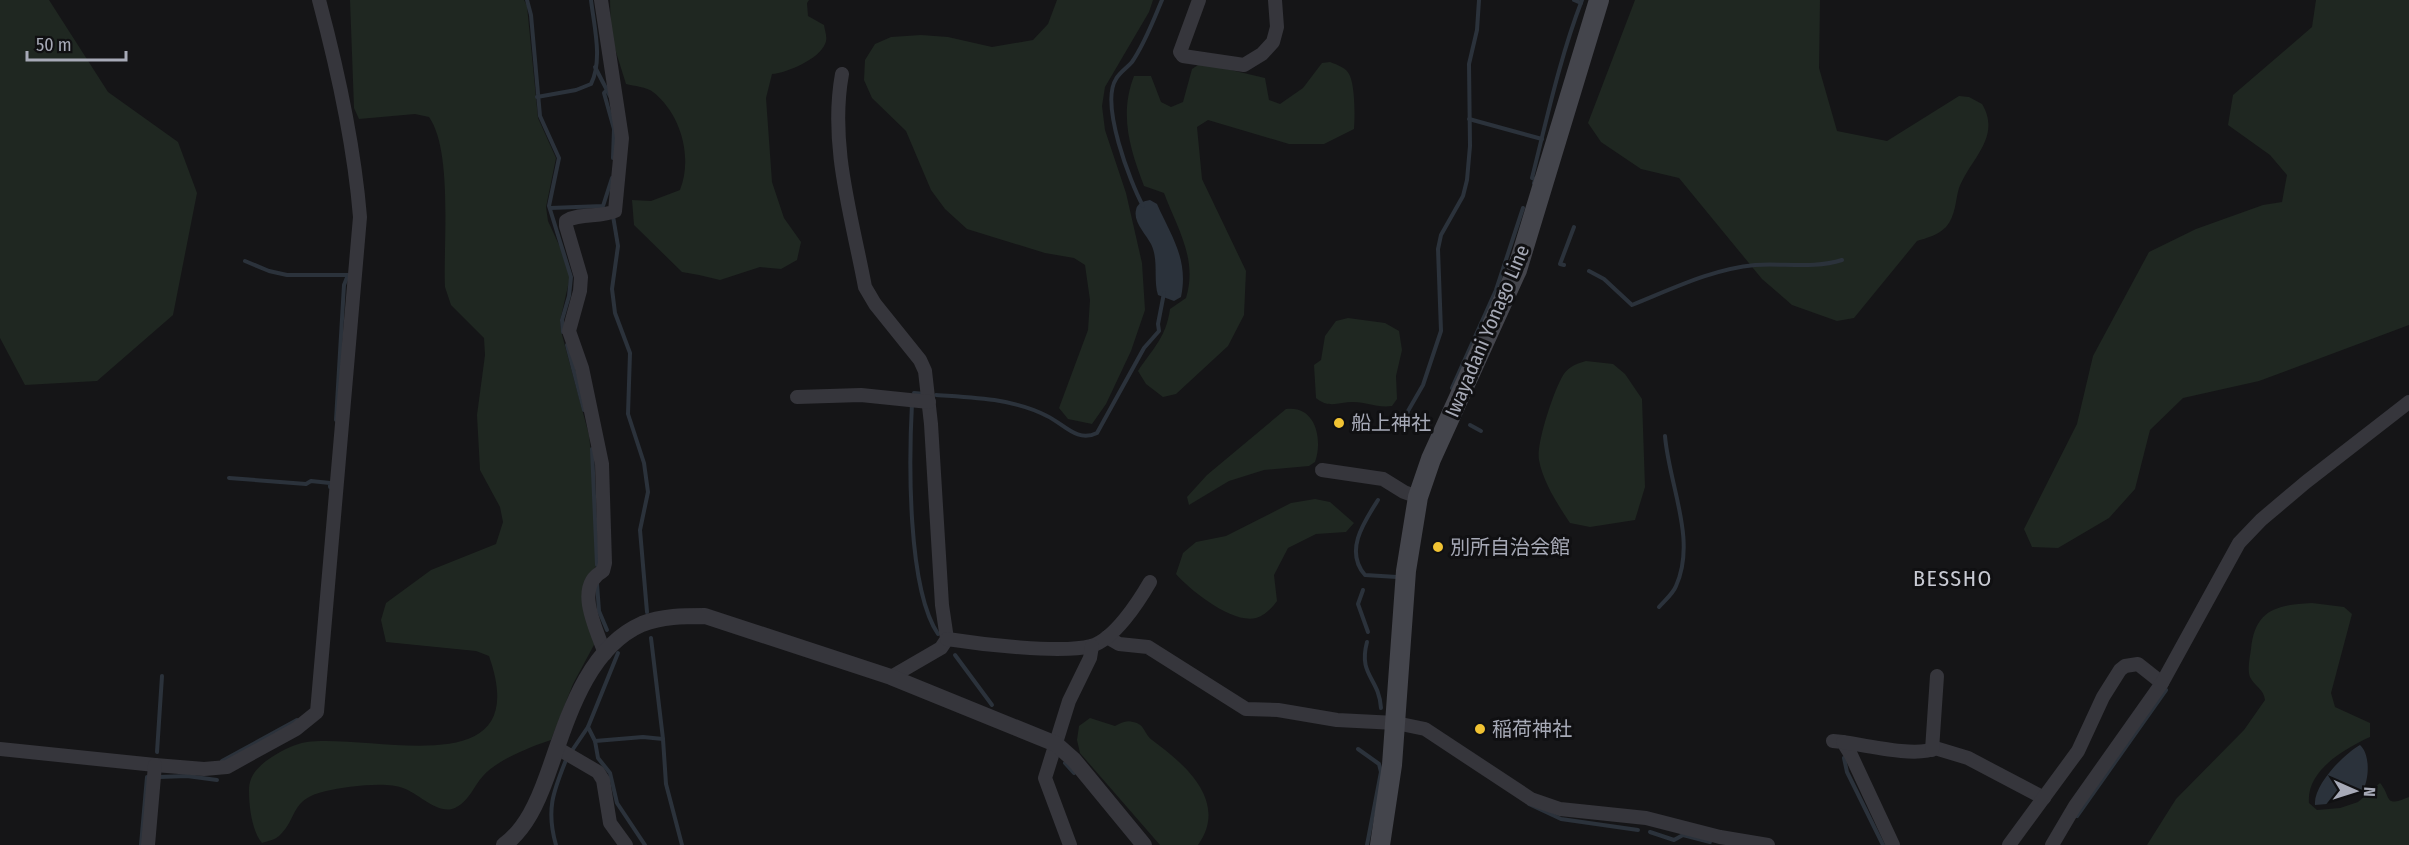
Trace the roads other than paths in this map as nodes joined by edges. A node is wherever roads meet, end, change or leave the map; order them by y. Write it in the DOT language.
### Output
graph roads {
  1 [pos="320,0"];
  2 [pos="601,0"];
  3 [pos="1199,0"];
  4 [pos="1275,0"];
  5 [pos="1599,0"];
  6 [pos="842,74"];
  7 [pos="797,398"];
  8 [pos="929,402"];
  9 [pos="2409,402"];
  10 [pos="1322,470"];
  11 [pos="1418,498"];
  12 [pos="1150,582"];
  13 [pos="1107,637"];
  14 [pos="947,639"];
  15 [pos="1092,646"];
  16 [pos="605,654"];
  17 [pos="891,676"];
  18 [pos="1937,676"];
  19 [pos="2162,682"];
  20 [pos="1396,723"];
  21 [pos="1056,744"];
  22 [pos="557,748"];
  23 [pos="0,749"];
  24 [pos="1932,750"];
  25 [pos="155,765"];
  26 [pos="2044,798"];
  27 [pos="148,845"];
  28 [pos="504,845"];
  29 [pos="626,845"];
  30 [pos="1070,845"];
  31 [pos="1144,845"];
  32 [pos="1380,845"];
  33 [pos="1768,845"];
  34 [pos="1893,845"];
  35 [pos="2009,845"];
  36 [pos="2052,845"];
  1 -- 25 [label="street"];
  2 -- 16 [label="street"];
  3 -- 4 [label="street"];
  5 -- 11 [label="main road, Iwayadani Yonago Line"];
  6 -- 8 [label="street"];
  7 -- 8 [label="street"];
  8 -- 14 [label="street"];
  9 -- 19 [label="street"];
  10 -- 11 [label="street"];
  11 -- 20 [label="main road, Iwayadani Yonago Line"];
  12 -- 13 [label="street"];
  13 -- 15 [label="street"];
  13 -- 20 [label="street"];
  14 -- 15 [label="street"];
  14 -- 17 [label="street"];
  15 -- 21 [label="street"];
  16 -- 17 [label="street"];
  16 -- 22 [label="street"];
  17 -- 21 [label="street"];
  18 -- 24 [label="street"];
  19 -- 26 [label="street"];
  19 -- 36 [label="street"];
  20 -- 32 [label="main road, Iwayadani Yonago Line"];
  20 -- 33 [label="street"];
  21 -- 30 [label="street"];
  21 -- 31 [label="street"];
  22 -- 28 [label="street"];
  22 -- 29 [label="street"];
  23 -- 25 [label="street"];
  24 -- 26 [label="street"];
  24 -- 34 [label="street"];
  25 -- 27 [label="street"];
  26 -- 35 [label="street"];
}
